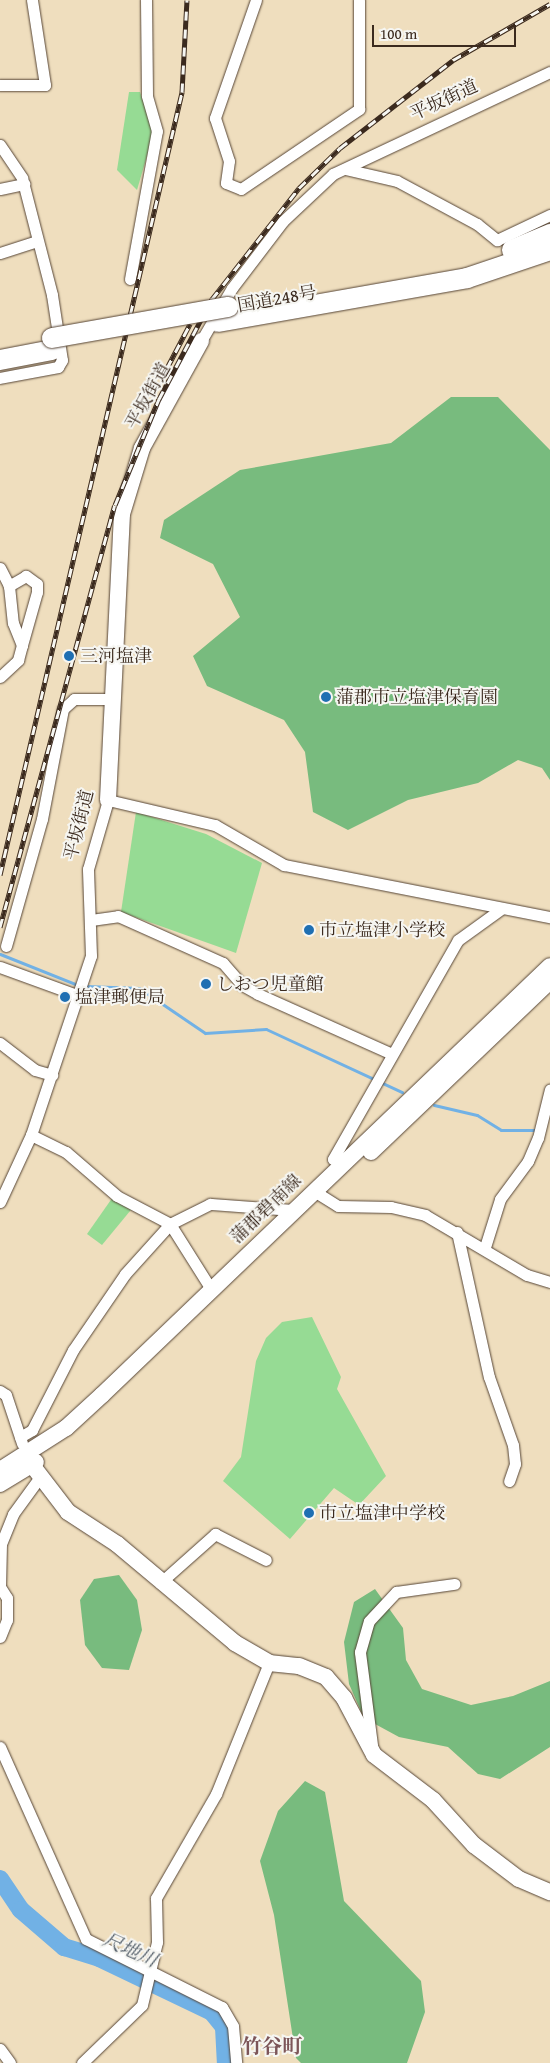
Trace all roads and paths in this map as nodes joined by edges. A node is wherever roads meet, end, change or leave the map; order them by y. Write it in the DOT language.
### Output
graph roads {
  1 [pos="32,0"];
  2 [pos="146,0"];
  3 [pos="256,0"];
  4 [pos="360,0"];
  5 [pos="550,72"];
  6 [pos="0,85"];
  7 [pos="0,145"];
  8 [pos="345,169"];
  9 [pos="24,184"];
  10 [pos="0,189"];
  11 [pos="550,215"];
  12 [pos="550,234"];
  13 [pos="37,241"];
  14 [pos="550,250"];
  15 [pos="0,253"];
  16 [pos="130,279"];
  17 [pos="223,315"];
  18 [pos="201,341"];
  19 [pos="52,344"];
  20 [pos="0,347"];
  21 [pos="0,360"];
  22 [pos="0,378"];
  23 [pos="0,568"];
  24 [pos="9,586"];
  25 [pos="22,645"];
  26 [pos="0,677"];
  27 [pos="114,699"];
  28 [pos="108,800"];
  29 [pos="501,910"];
  30 [pos="550,917"];
  31 [pos="91,920"];
  32 [pos="6,946"];
  33 [pos="550,966"];
  34 [pos="0,967"];
  35 [pos="550,981"];
  36 [pos="80,988"];
  37 [pos="0,1043"];
  38 [pos="390,1053"];
  39 [pos="52,1075"];
  40 [pos="550,1089"];
  41 [pos="542,1133"];
  42 [pos="31,1135"];
  43 [pos="346,1160"];
  44 [pos="318,1194"];
  45 [pos="0,1202"];
  46 [pos="294,1210"];
  47 [pos="170,1224"];
  48 [pos="457,1232"];
  49 [pos="485,1247"];
  50 [pos="550,1282"];
  51 [pos="212,1289"];
  52 [pos="0,1391"];
  53 [pos="20,1437"];
  54 [pos="33,1466"];
  55 [pos="0,1470"];
  56 [pos="509,1481"];
  57 [pos="0,1484"];
  58 [pos="266,1560"];
  59 [pos="160,1583"];
  60 [pos="454,1584"];
  61 [pos="0,1637"];
  62 [pos="269,1663"];
  63 [pos="0,1748"];
  64 [pos="374,1754"];
  65 [pos="550,1892"];
  66 [pos="150,1971"];
  67 [pos="0,2049"];
  68 [pos="10,2063"];
  69 [pos="82,2063"];
  70 [pos="236,2063"];
  1 -- 6 [label="street"];
  2 -- 16 [label="street"];
  3 -- 4 [label="street"];
  5 -- 8 [label="street, 平坂街道"];
  7 -- 9 [label="street"];
  8 -- 11 [label="street"];
  8 -- 18 [label="street, 平坂街道"];
  9 -- 10 [label="street"];
  9 -- 13 [label="street"];
  12 -- 17 [label="highway, 国道248号"];
  13 -- 15 [label="street"];
  13 -- 22 [label="street"];
  14 -- 17 [label="highway, 国道248号"];
  17 -- 19 [label="highway, 国道248号, bridge"];
  18 -- 27 [label="main road, 平坂街道"];
  19 -- 20 [label="highway, 国道248号"];
  19 -- 21 [label="highway, 国道248号"];
  23 -- 24 [label="street"];
  24 -- 25 [label="street"];
  24 -- 25 [label="street"];
  25 -- 26 [label="street"];
  27 -- 28 [label="main road, 平坂街道"];
  27 -- 32 [label="street"];
  28 -- 29 [label="street"];
  28 -- 31 [label="street, 平坂街道"];
  29 -- 30 [label="street"];
  29 -- 38 [label="street"];
  31 -- 36 [label="street, 平坂街道"];
  31 -- 38 [label="street"];
  33 -- 43 [label="main road, 蒲郡碧南線"];
  34 -- 36 [label="street"];
  35 -- 44 [label="main road, 蒲郡碧南線"];
  36 -- 39 [label="street, 平坂街道"];
  37 -- 39 [label="street"];
  38 -- 43 [label="street"];
  39 -- 42 [label="street, 平坂街道"];
  40 -- 41 [label="street"];
  41 -- 49 [label="street"];
  42 -- 45 [label="street, 平坂街道"];
  42 -- 47 [label="street"];
  43 -- 44 [label="main road, 蒲郡碧南線"];
  44 -- 46 [label="main road, 蒲郡碧南線"];
  44 -- 48 [label="street"];
  44 -- 54 [label="main road, 蒲郡碧南線"];
  46 -- 47 [label="street"];
  46 -- 51 [label="main road, 蒲郡碧南線"];
  47 -- 51 [label="street"];
  47 -- 53 [label="street"];
  48 -- 49 [label="street"];
  48 -- 56 [label="street"];
  49 -- 50 [label="street"];
  51 -- 54 [label="main road, 蒲郡碧南線"];
  52 -- 53 [label="street"];
  53 -- 54 [label="street"];
  54 -- 55 [label="main road, 蒲郡碧南線"];
  54 -- 57 [label="main road, 蒲郡碧南線"];
  54 -- 59 [label="main road"];
  54 -- 61 [label="street"];
  58 -- 59 [label="street"];
  59 -- 62 [label="main road"];
  60 -- 64 [label="street"];
  62 -- 64 [label="main road"];
  62 -- 66 [label="street"];
  63 -- 66 [label="street"];
  64 -- 65 [label="main road"];
  66 -- 69 [label="street"];
  66 -- 70 [label="street"];
  67 -- 68 [label="street"];
}
